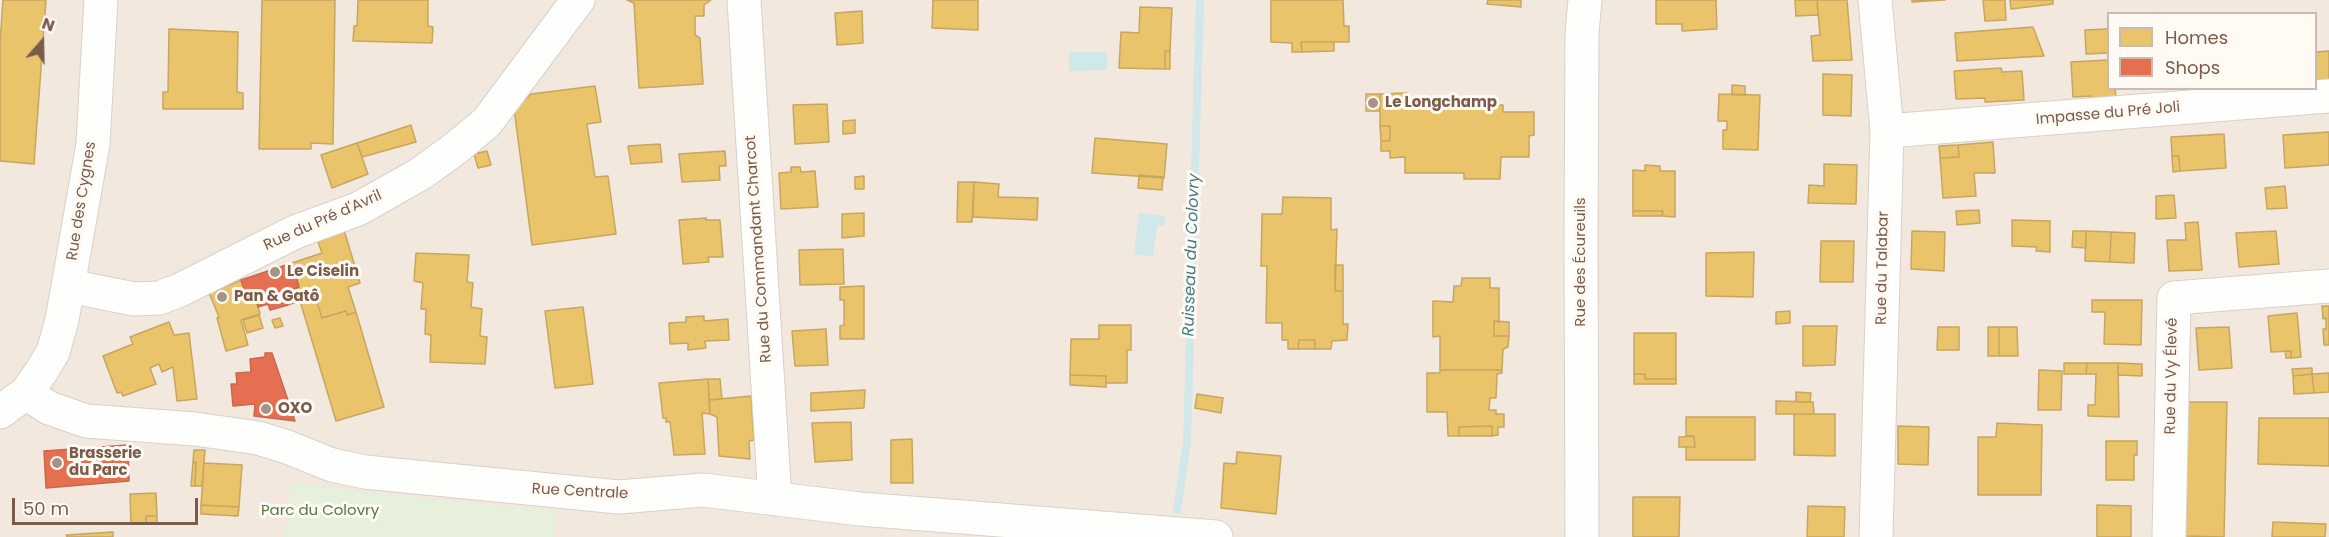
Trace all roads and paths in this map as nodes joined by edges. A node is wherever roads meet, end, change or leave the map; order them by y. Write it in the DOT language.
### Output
graph roads {
  1 [pos="101,0"];
  2 [pos="578,0"];
  3 [pos="744,0"];
  4 [pos="1585,0"];
  5 [pos="1875,0"];
  6 [pos="2329,96"];
  7 [pos="1887,131"];
  8 [pos="69,286"];
  9 [pos="2329,286"];
  10 [pos="26,393"];
  11 [pos="0,412"];
  12 [pos="775,499"];
  13 [pos="1581,533"];
  14 [pos="1216,537"];
  15 [pos="1876,537"];
  16 [pos="2169,537"];
  1 -- 8 [label="street, Rue des Cygnes"];
  2 -- 8 [label="street, Rue du Pré d'Avril"];
  3 -- 12 [label="street, Rue du Commandant Charcot"];
  4 -- 13 [label="street, Rue des Écureuils"];
  5 -- 7 [label="street, Rue du Talabar"];
  6 -- 7 [label="street, Impasse du Pré Joli"];
  7 -- 15 [label="street, Rue du Talabar"];
  8 -- 10 [label="street, Rue des Cygnes"];
  9 -- 16 [label="street, Rue du Vy Élevé"];
  10 -- 11 [label="street"];
  10 -- 12 [label="street, Rue Centrale"];
  12 -- 14 [label="street, Rue Centrale"];
}
